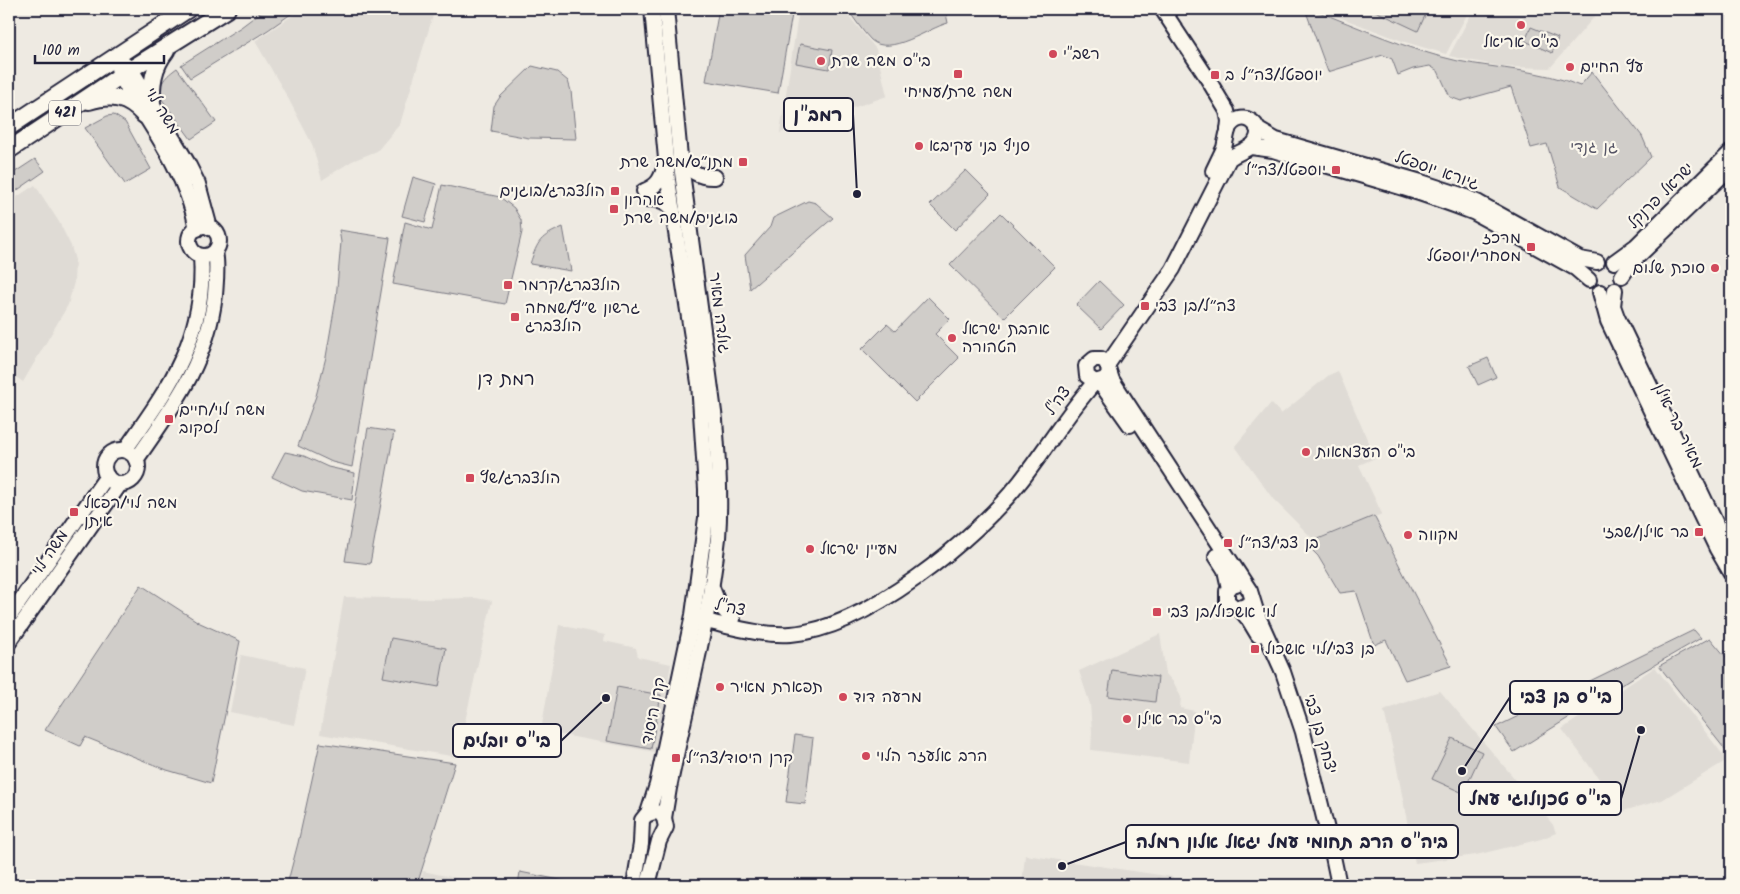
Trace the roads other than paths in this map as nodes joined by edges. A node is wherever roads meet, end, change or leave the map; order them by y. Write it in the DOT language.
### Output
graph roads {
  1 [pos="188,9"];
  2 [pos="227,9"];
  3 [pos="652,9"];
  4 [pos="666,9"];
  5 [pos="1162,9"];
  6 [pos="170,45"];
  7 [pos="115,57"];
  8 [pos="125,73"];
  9 [pos="1206,76"];
  10 [pos="78,105"];
  11 [pos="148,110"];
  12 [pos="1255,125"];
  13 [pos="9,127"];
  14 [pos="1228,131"];
  15 [pos="1248,148"];
  16 [pos="9,150"];
  17 [pos="1731,152"];
  18 [pos="666,156"];
  19 [pos="680,157"];
  20 [pos="1731,166"];
  21 [pos="715,177"];
  22 [pos="673,210"];
  23 [pos="203,228"];
  24 [pos="214,252"];
  25 [pos="201,256"];
  26 [pos="1597,262"];
  27 [pos="1614,262"];
  28 [pos="1622,276"];
  29 [pos="1589,280"];
  30 [pos="1615,290"];
  31 [pos="1600,292"];
  32 [pos="1105,365"];
  33 [pos="1093,380"];
  34 [pos="125,450"];
  35 [pos="136,460"];
  36 [pos="107,476"];
  37 [pos="120,484"];
  38 [pos="1731,555"];
  39 [pos="1731,573"];
  40 [pos="711,585"];
  41 [pos="1229,588"];
  42 [pos="1248,592"];
  43 [pos="1239,608"];
  44 [pos="701,616"];
  45 [pos="9,617"];
  46 [pos="733,619"];
  47 [pos="9,642"];
  48 [pos="648,813"];
  49 [pos="664,818"];
  50 [pos="642,829"];
  51 [pos="661,835"];
  52 [pos="634,885"];
  53 [pos="648,885"];
  54 [pos="1330,885"];
  55 [pos="1339,885"];
  1 -- 7 [label="main road, 421"];
  2 -- 6 [label="main road, 421"];
  3 -- 18 [label="street, גולדה מאיר"];
  4 -- 19 [label="street, גולדה מאיר"];
  5 -- 9 [label="street, גיורא יוספטל"];
  6 -- 8 [label="main road, 421"];
  6 -- 11 [label="main road"];
  7 -- 8 [label="street, משה לוי"];
  7 -- 13 [label="main road, 421"];
  8 -- 10 [label="main road, 421"];
  8 -- 11 [label="street, משה לוי"];
  9 -- 12 [label="street, גיורא יוספטל"];
  9 -- 14 [label="street, גיורא יוספטל"];
  10 -- 11 [label="main road"];
  10 -- 16 [label="main road, 421"];
  11 -- 23 [label="street, משה לוי"];
  12 -- 14 [label="street"];
  12 -- 15 [label="street"];
  12 -- 26 [label="street, גיורא יוספטל"];
  14 -- 15 [label="street"];
  14 -- 32 [label="street"];
  15 -- 29 [label="street, גיורא יוספטל"];
  15 -- 32 [label="street"];
  17 -- 27 [label="street, ישראל פרנקל"];
  18 -- 22 [label="street, גולדה מאיר"];
  18 -- 22 [label="street"];
  19 -- 21 [label="street"];
  19 -- 40 [label="street, גולדה מאיר"];
  20 -- 28 [label="street, ישראל פרנקל"];
  22 -- 44 [label="street, גולדה מאיר"];
  23 -- 24 [label="street"];
  23 -- 25 [label="street"];
  24 -- 25 [label="street"];
  24 -- 35 [label="street"];
  25 -- 34 [label="street"];
  26 -- 27 [label="street"];
  26 -- 29 [label="street"];
  27 -- 28 [label="street"];
  28 -- 30 [label="street"];
  29 -- 31 [label="street"];
  30 -- 31 [label="street"];
  30 -- 38 [label="street, מאיר בר אילן"];
  31 -- 39 [label="street, מאיר בר אילן"];
  32 -- 33 [label="street"];
  32 -- 33 [label="street"];
  32 -- 42 [label="street, יצחק בן צבי"];
  33 -- 41 [label="street"];
  33 -- 44 [label="street, צה\"ל"];
  33 -- 46 [label="street, צה\"ל"];
  34 -- 35 [label="street"];
  34 -- 36 [label="street"];
  35 -- 37 [label="street"];
  36 -- 37 [label="street"];
  36 -- 45 [label="street, משה לוי"];
  37 -- 47 [label="street, משה לוי"];
  40 -- 44 [label="street, גולדה מאיר"];
  40 -- 46 [label="street"];
  41 -- 42 [label="street"];
  41 -- 43 [label="street"];
  42 -- 43 [label="street"];
  42 -- 55 [label="street, יצחק בן צבי"];
  43 -- 54 [label="street, יצחק בן צבי"];
  44 -- 46 [label="street, צה\"ל"];
  44 -- 48 [label="street, קרן היסוד"];
  44 -- 49 [label="street, קרן היסוד"];
  48 -- 49 [label="street"];
  48 -- 50 [label="street"];
  49 -- 51 [label="street"];
  50 -- 51 [label="street"];
  50 -- 52 [label="street"];
  51 -- 53 [label="street"];
}
